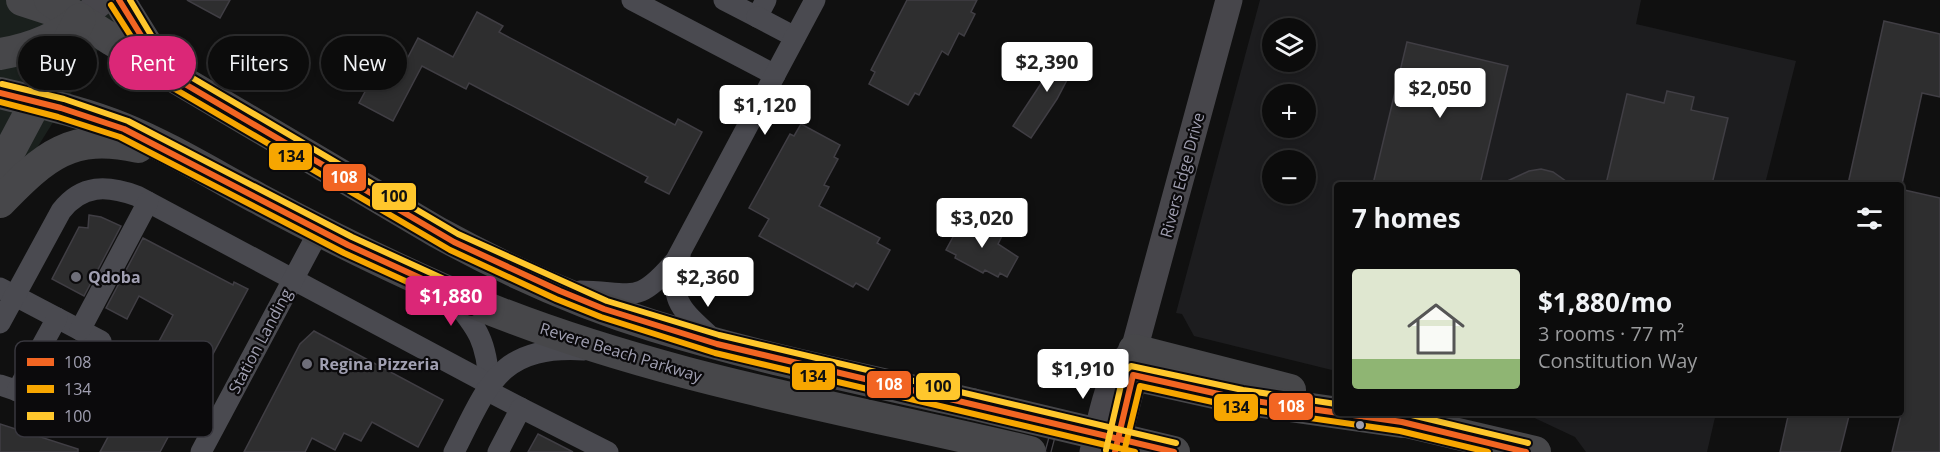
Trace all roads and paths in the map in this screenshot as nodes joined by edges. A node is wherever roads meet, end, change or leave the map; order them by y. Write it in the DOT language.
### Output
graph roads {
  1 [pos="22,0"];
  2 [pos="50,0"];
  3 [pos="104,0"];
  4 [pos="119,0"];
  5 [pos="632,0"];
  6 [pos="724,0"];
  7 [pos="815,0"];
  8 [pos="1229,0"];
  9 [pos="762,9"];
  10 [pos="83,10"];
  11 [pos="118,36"];
  12 [pos="141,36"];
  13 [pos="795,37"];
  14 [pos="0,54"];
  15 [pos="775,75"];
  16 [pos="195,90"];
  17 [pos="0,93"];
  18 [pos="36,102"];
  19 [pos="199,167"];
  20 [pos="0,169"];
  21 [pos="0,201"];
  22 [pos="148,202"];
  23 [pos="320,231"];
  24 [pos="669,278"];
  25 [pos="293,280"];
  26 [pos="444,290"];
  27 [pos="560,291"];
  28 [pos="7,292"];
  29 [pos="57,318"];
  30 [pos="0,323"];
  31 [pos="80,330"];
  32 [pos="41,341"];
  33 [pos="101,341"];
  34 [pos="717,344"];
  35 [pos="609,352"];
  36 [pos="1129,364"];
  37 [pos="488,387"];
  38 [pos="1334,402"];
  39 [pos="521,408"];
  40 [pos="1334,412"];
  41 [pos="1360,416"];
  42 [pos="1382,416"];
  43 [pos="1402,422"];
  44 [pos="213,430"];
  45 [pos="209,437"];
  46 [pos="594,449"];
  47 [pos="1525,451"];
  48 [pos="201,452"];
  49 [pos="454,452"];
  50 [pos="498,452"];
  51 [pos="1030,452"];
  52 [pos="1093,452"];
  53 [pos="1115,452"];
  54 [pos="1174,452"];
  1 -- 10 [label="highway"];
  2 -- 10 [label="highway"];
  3 -- 10 [label="main road"];
  4 -- 12 [label="highway"];
  5 -- 15 [label="street"];
  6 -- 9 [label="street"];
  7 -- 13 [label="street"];
  8 -- 36 [label="main road, Rivers Edge Drive"];
  9 -- 13 [label="street"];
  10 -- 11 [label="highway"];
  10 -- 14 [label="highway"];
  10 -- 18 [label="highway"];
  13 -- 15 [label="street"];
  15 -- 24 [label="street"];
  16 -- 27 [label="highway"];
  17 -- 18 [label="highway, Revere Beach Parkway"];
  18 -- 19 [label="highway, Revere Beach Parkway"];
  18 -- 20 [label="highway"];
  19 -- 21 [label="highway"];
  19 -- 23 [label="highway, Revere Beach Parkway"];
  22 -- 25 [label="street"];
  22 -- 28 [label="street"];
  22 -- 31 [label="street"];
  23 -- 25 [label="street, Station Landing"];
  23 -- 26 [label="highway, Revere Beach Parkway"];
  24 -- 27 [label="street"];
  24 -- 34 [label="street"];
  25 -- 37 [label="street"];
  25 -- 44 [label="street, Station Landing"];
  26 -- 35 [label="highway, Revere Beach Parkway"];
  26 -- 37 [label="street"];
  27 -- 34 [label="highway"];
  28 -- 29 [label="street"];
  28 -- 30 [label="street"];
  29 -- 31 [label="street"];
  29 -- 32 [label="street"];
  31 -- 33 [label="street"];
  34 -- 54 [label="highway, bridge"];
  35 -- 37 [label="street"];
  35 -- 51 [label="highway, Revere Beach Parkway"];
  36 -- 38 [label="highway"];
  36 -- 40 [label="highway"];
  36 -- 52 [label="main road, Rivers Edge Drive"];
  36 -- 53 [label="main road, Rivers Edge Drive"];
  37 -- 39 [label="street"];
  37 -- 49 [label="street"];
  39 -- 46 [label="street"];
  39 -- 50 [label="street"];
  41 -- 43 [label="highway"];
  42 -- 43 [label="highway"];
  43 -- 47 [label="highway"];
  45 -- 48 [label="street, Station Landing"];
}
